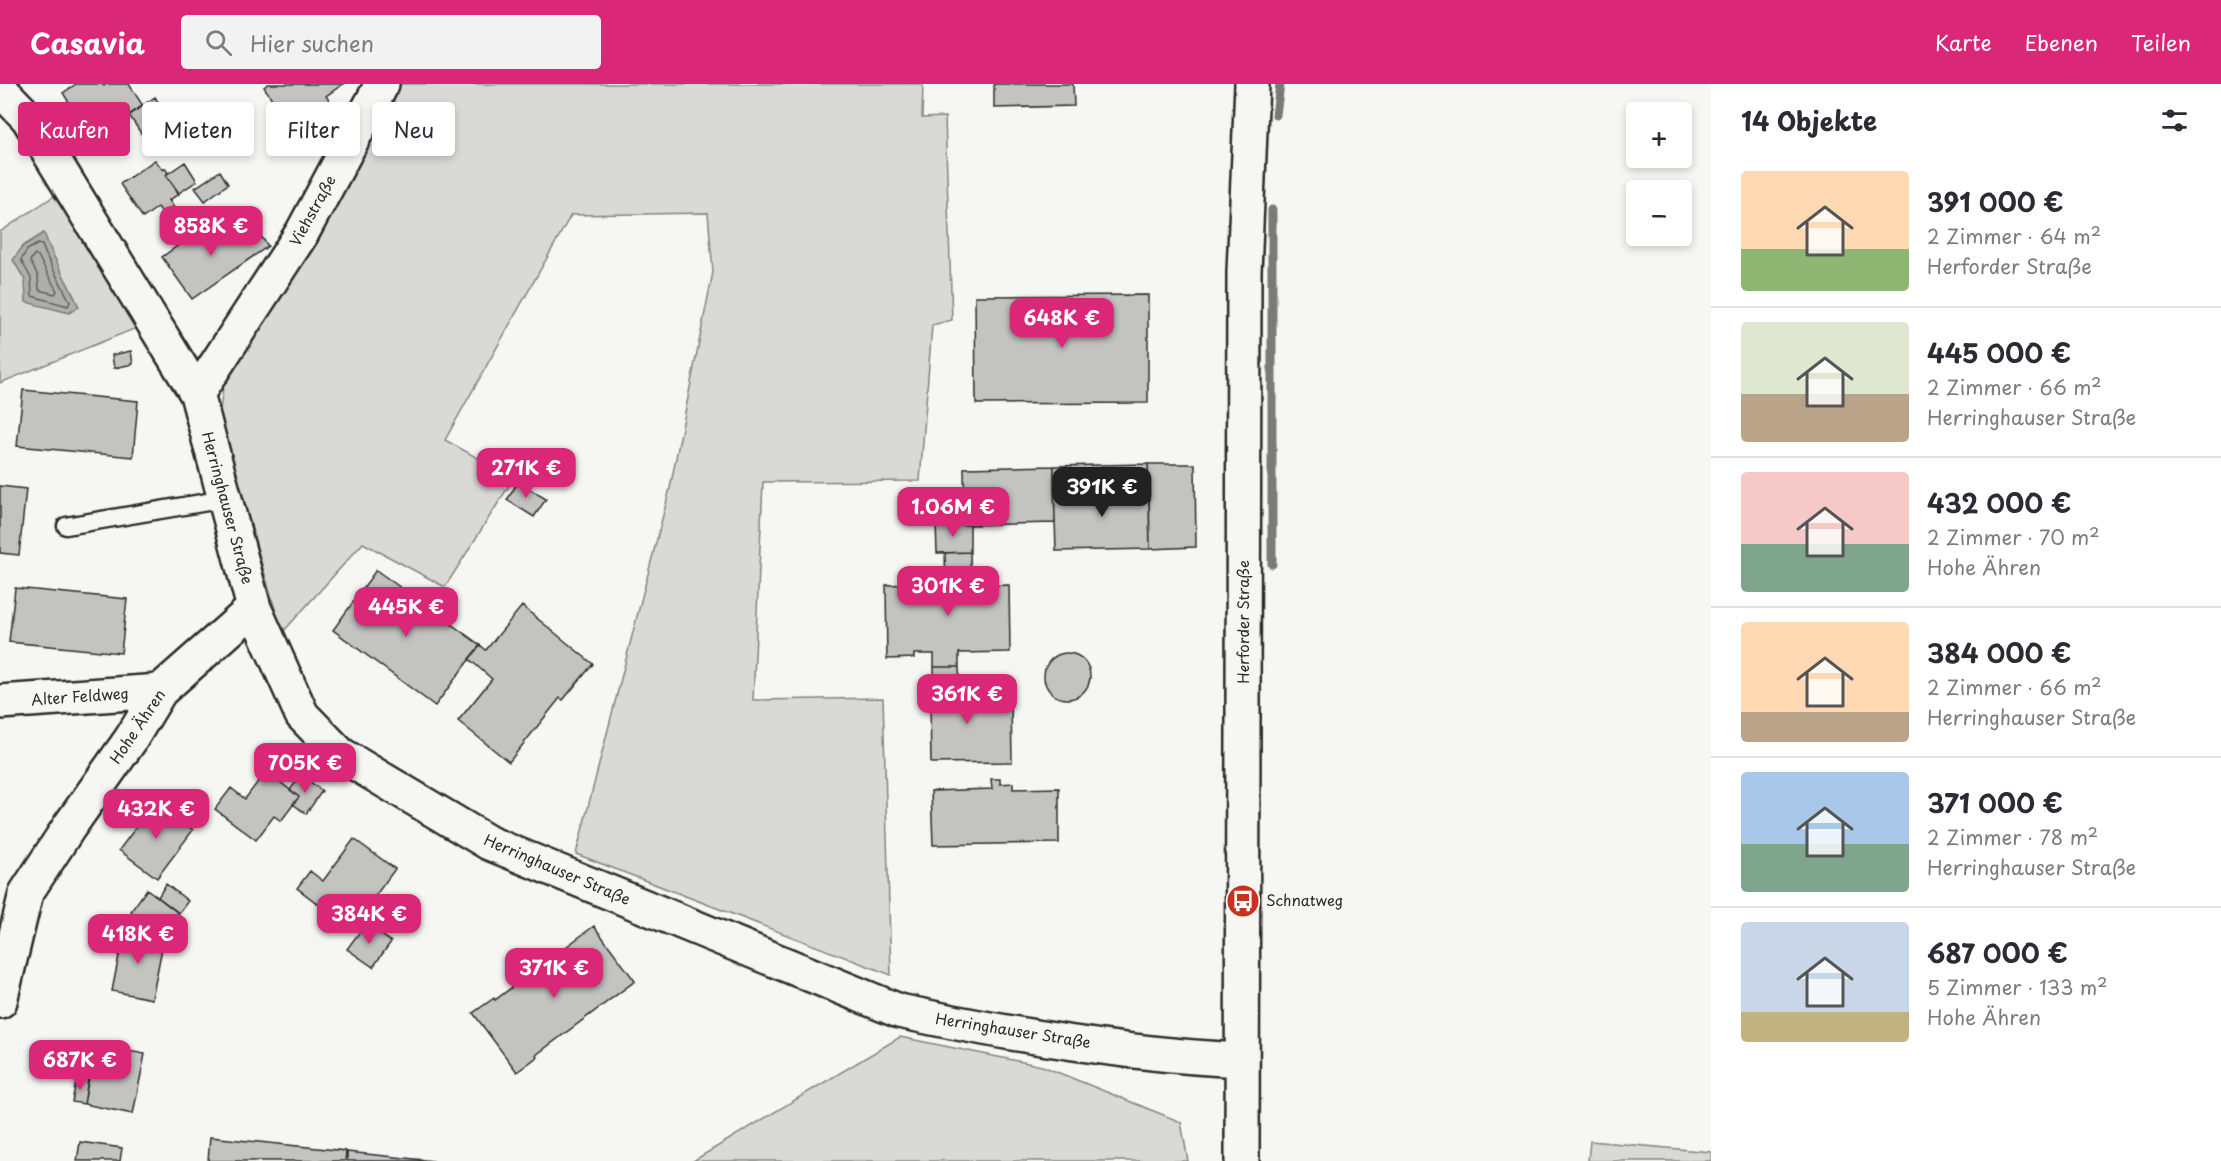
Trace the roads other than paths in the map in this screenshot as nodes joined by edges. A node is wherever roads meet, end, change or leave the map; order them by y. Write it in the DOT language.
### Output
graph roads {
  1 [pos="382,84"];
  2 [pos="1252,84"];
  3 [pos="0,89"];
  4 [pos="197,393"];
  5 [pos="225,499"];
  6 [pos="66,526"];
  7 [pos="254,608"];
  8 [pos="160,692"];
  9 [pos="0,702"];
  10 [pos="0,1000"];
  11 [pos="1242,1059"];
  12 [pos="1242,1161"];
  1 -- 4 [label="street, Viehstraße"];
  2 -- 11 [label="street, Herforder Straße"];
  3 -- 4 [label="street, Herringhauser Straße"];
  4 -- 5 [label="street, Herringhauser Straße"];
  5 -- 6 [label="lane"];
  5 -- 7 [label="street, Herringhauser Straße"];
  7 -- 8 [label="street, Hohe Ähren"];
  7 -- 11 [label="street, Herringhauser Straße"];
  8 -- 9 [label="street, Alter Feldweg"];
  8 -- 10 [label="street, Hohe Ähren"];
  11 -- 12 [label="street, Herforder Straße"];
}
